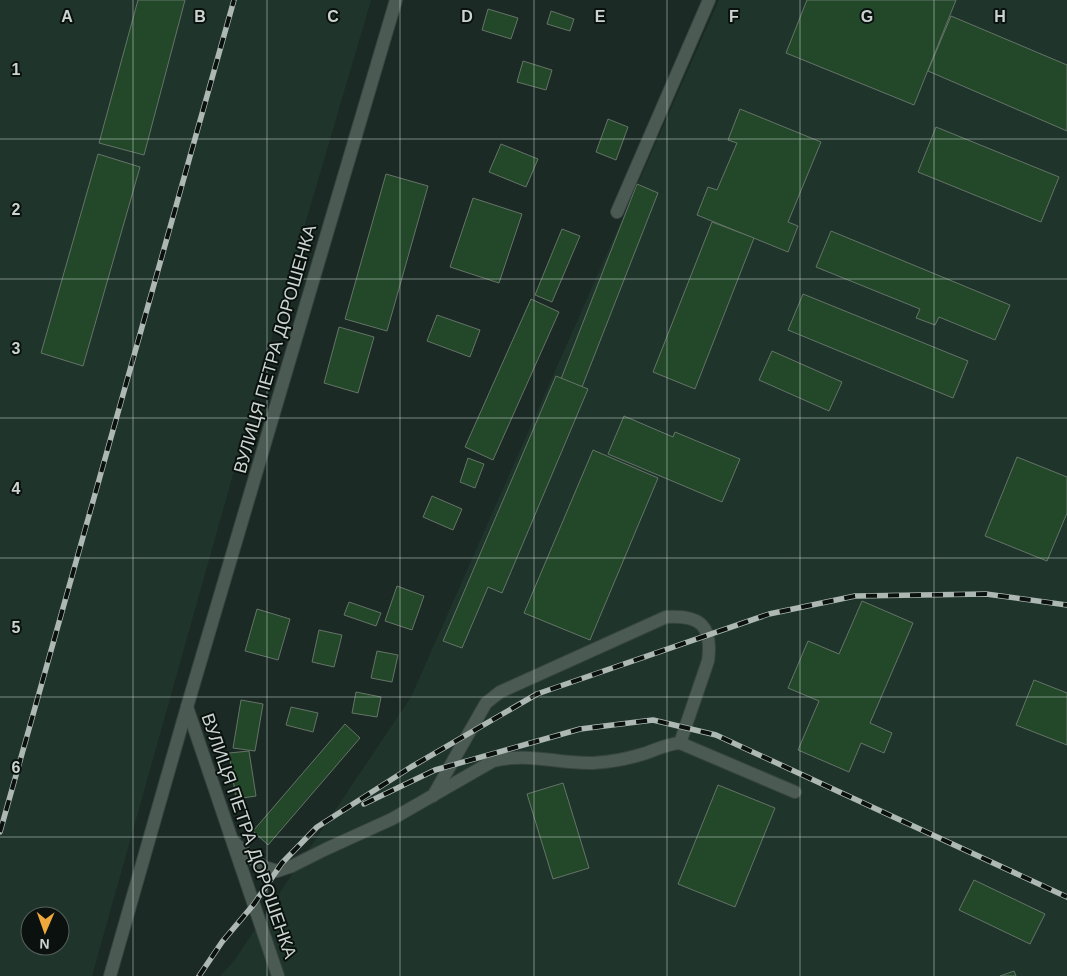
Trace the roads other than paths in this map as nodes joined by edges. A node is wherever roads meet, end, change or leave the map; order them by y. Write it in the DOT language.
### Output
graph roads {
  1 [pos="396,0"];
  2 [pos="709,0"];
  3 [pos="617,212"];
  4 [pos="187,708"];
  5 [pos="680,743"];
  6 [pos="795,792"];
  7 [pos="432,798"];
  8 [pos="233,841"];
  9 [pos="110,976"];
  10 [pos="278,976"];
  1 -- 4 [label="street, ВУЛИЦЯ ПЕТРА ДОРОШЕНКА"];
  2 -- 3 [label="street"];
  4 -- 8 [label="street, ВУЛИЦЯ ПЕТРА ДОРОШЕНКА"];
  4 -- 9 [label="street, ВУЛИЦЯ ПЕТРА ДОРОШЕНКА"];
  5 -- 6 [label="street"];
  5 -- 7 [label="street"];
  5 -- 7 [label="street"];
  7 -- 8 [label="street"];
  8 -- 10 [label="street, ВУЛИЦЯ ПЕТРА ДОРОШЕНКА"];
}
